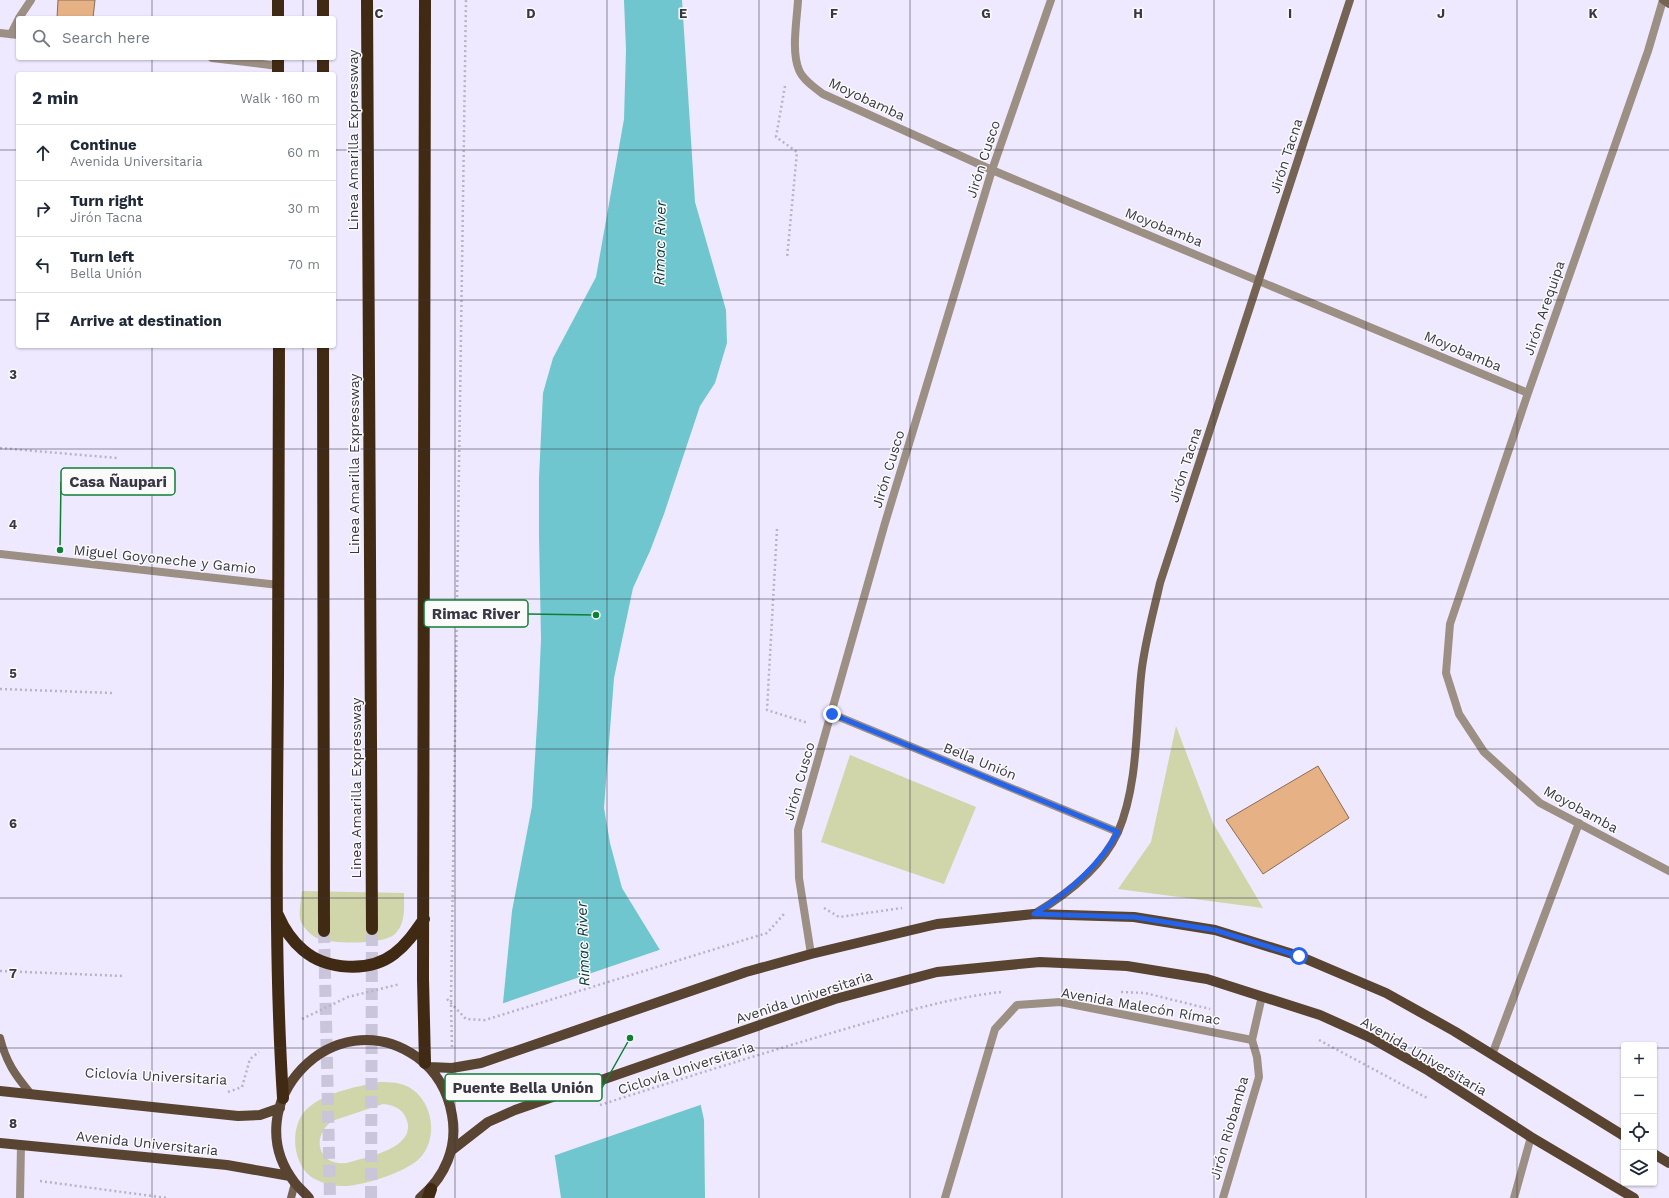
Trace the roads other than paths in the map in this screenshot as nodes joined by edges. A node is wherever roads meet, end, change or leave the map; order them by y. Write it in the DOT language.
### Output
graph roads {
  1 [pos="31,0"];
  2 [pos="278,0"];
  3 [pos="322,0"];
  4 [pos="367,0"];
  5 [pos="425,0"];
  6 [pos="798,0"];
  7 [pos="1051,0"];
  8 [pos="1350,0"];
  9 [pos="1663,0"];
  10 [pos="1669,4"];
  11 [pos="20,16"];
  12 [pos="278,16"];
  13 [pos="323,16"];
  14 [pos="0,33"];
  15 [pos="14,34"];
  16 [pos="228,60"];
  17 [pos="323,60"];
  18 [pos="278,66"];
  19 [pos="323,72"];
  20 [pos="992,170"];
  21 [pos="1259,280"];
  22 [pos="279,348"];
  23 [pos="323,348"];
  24 [pos="1528,393"];
  25 [pos="0,554"];
  26 [pos="279,585"];
  27 [pos="1450,624"];
  28 [pos="832,714"];
  29 [pos="1578,823"];
  30 [pos="1118,832"];
  31 [pos="1669,871"];
  32 [pos="276,912"];
  33 [pos="1034,914"];
  34 [pos="424,919"];
  35 [pos="372,929"];
  36 [pos="324,931"];
  37 [pos="811,954"];
  38 [pos="1262,996"];
  39 [pos="0,1038"];
  40 [pos="1252,1040"];
  41 [pos="1492,1055"];
  42 [pos="427,1065"];
  43 [pos="0,1091"];
  44 [pos="31,1094"];
  45 [pos="281,1103"];
  46 [pos="1621,1134"];
  47 [pos="1531,1136"];
  48 [pos="0,1143"];
  49 [pos="21,1145"];
  50 [pos="452,1150"];
  51 [pos="1657,1156"];
  52 [pos="1669,1163"];
  53 [pos="292,1180"];
  54 [pos="429,1194"];
  55 [pos="20,1198"];
  56 [pos="291,1198"];
  57 [pos="309,1198"];
  58 [pos="420,1198"];
  59 [pos="945,1198"];
  60 [pos="1223,1198"];
  61 [pos="1514,1198"];
  62 [pos="1634,1198"];
  1 -- 11 [label="street"];
  2 -- 12 [label="highway"];
  3 -- 13 [label="highway"];
  4 -- 35 [label="highway, Linea Amarilla Expressway"];
  5 -- 34 [label="highway"];
  6 -- 20 [label="street, Moyobamba"];
  7 -- 20 [label="street, Jirón Cusco"];
  8 -- 21 [label="street, Jirón Tacna"];
  9 -- 10 [label="street"];
  9 -- 24 [label="street, Jirón Arequipa"];
  14 -- 15 [label="street"];
  16 -- 18 [label="street"];
  17 -- 19 [label="highway"];
  20 -- 21 [label="street, Moyobamba"];
  20 -- 28 [label="street, Jirón Cusco"];
  21 -- 24 [label="street, Moyobamba"];
  21 -- 30 [label="street, Jirón Tacna"];
  22 -- 26 [label="highway"];
  23 -- 36 [label="highway"];
  24 -- 27 [label="street, Jirón Arequipa"];
  25 -- 26 [label="street, Miguel Goyoneche y Gamio"];
  26 -- 32 [label="highway"];
  27 -- 29 [label="street, Moyobamba"];
  28 -- 30 [label="street, Bella Unión"];
  28 -- 37 [label="street, Jirón Cusco"];
  29 -- 31 [label="street, Moyobamba"];
  29 -- 41 [label="street"];
  30 -- 33 [label="street, Jirón Tacna"];
  32 -- 34 [label="highway"];
  32 -- 45 [label="highway"];
  33 -- 37 [label="main road"];
  33 -- 41 [label="main road"];
  34 -- 42 [label="highway"];
  37 -- 42 [label="main road"];
  38 -- 40 [label="street, Jirón Riobamba"];
  38 -- 47 [label="main road, Avenida Universitaria"];
  38 -- 50 [label="main road, Avenida Universitaria"];
  39 -- 44 [label="street"];
  40 -- 59 [label="street, Avenida Malecón Rímac"];
  40 -- 60 [label="street, Jirón Riobamba"];
  41 -- 46 [label="main road"];
  42 -- 45 [label="main road"];
  42 -- 50 [label="main road"];
  43 -- 44 [label="main road"];
  44 -- 45 [label="main road"];
  45 -- 53 [label="main road"];
  47 -- 61 [label="street"];
  47 -- 62 [label="main road, Avenida Universitaria"];
  48 -- 49 [label="main road, Avenida Universitaria"];
  49 -- 53 [label="main road, Avenida Universitaria"];
  49 -- 55 [label="street"];
  50 -- 54 [label="main road"];
  51 -- 52 [label="main road"];
  53 -- 56 [label="street"];
  53 -- 57 [label="main road"];
  54 -- 58 [label="main road"];
}
